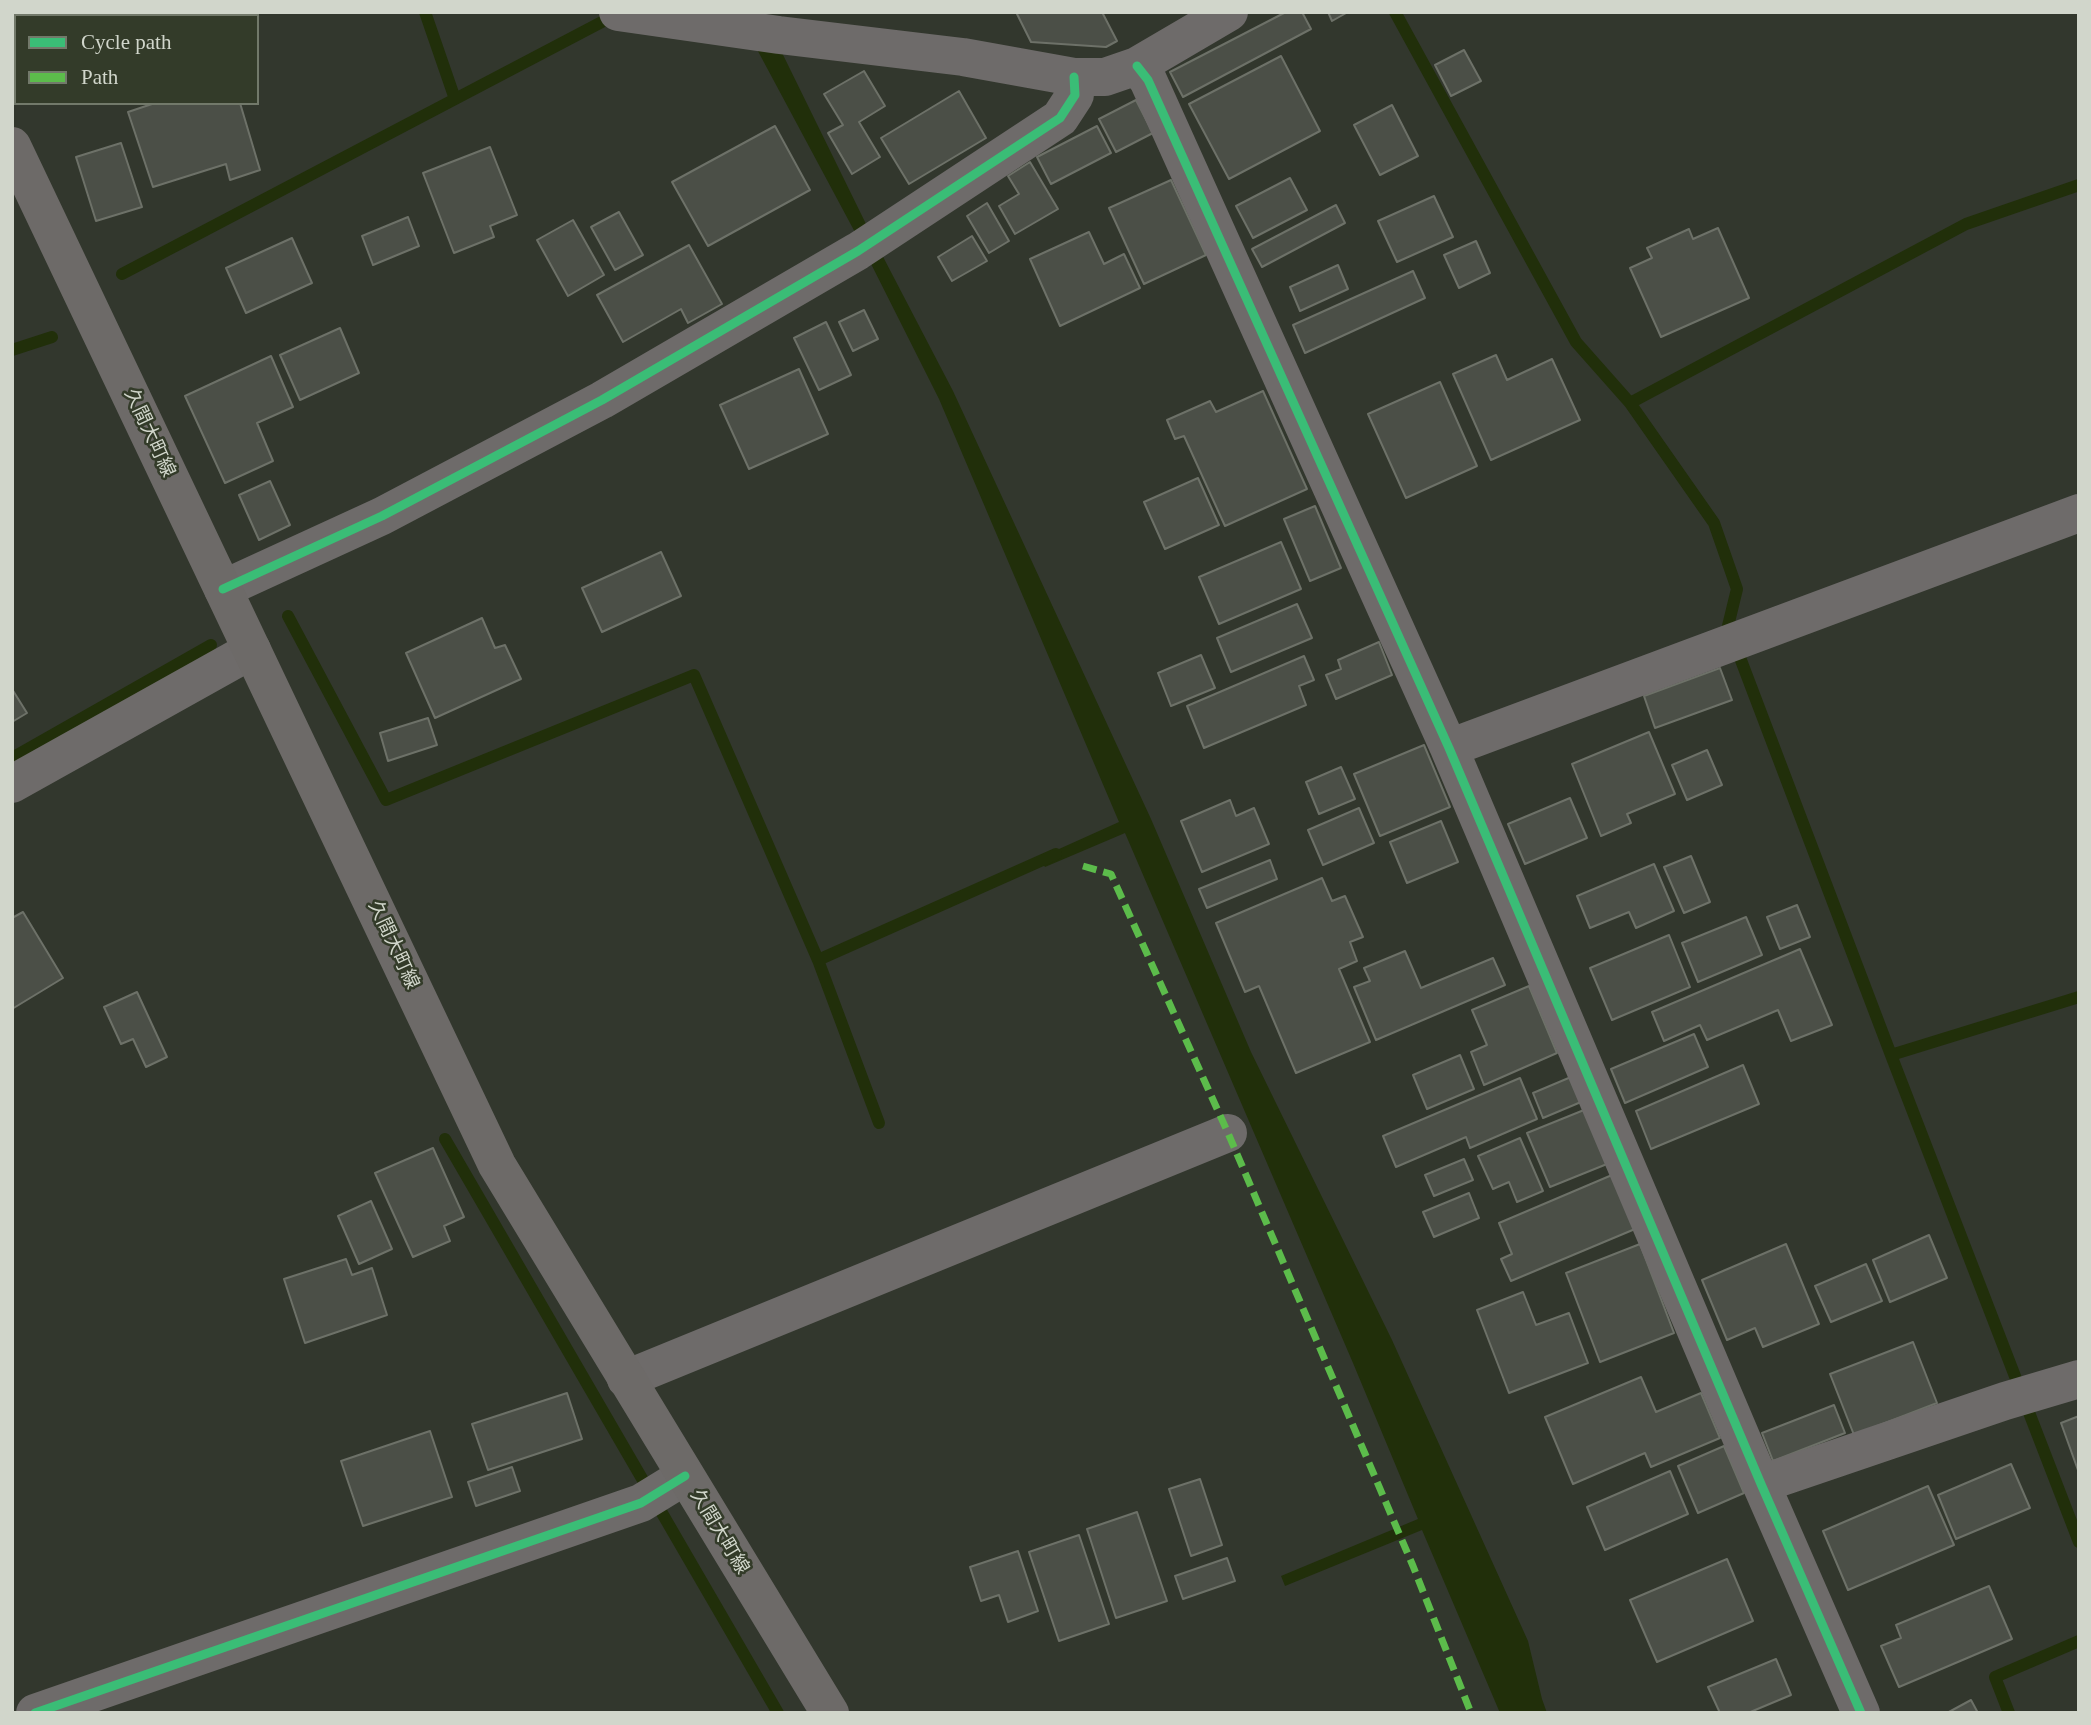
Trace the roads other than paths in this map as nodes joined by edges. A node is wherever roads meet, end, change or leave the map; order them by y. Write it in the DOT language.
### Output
graph roads {
  1 [pos="1229,12"];
  2 [pos="626,13"];
  3 [pos="1137,66"];
  4 [pos="1074,77"];
  5 [pos="12,146"];
  6 [pos="2079,513"];
  7 [pos="223,589"];
  8 [pos="253,650"];
  9 [pos="1449,748"];
  10 [pos="12,784"];
  11 [pos="1228,1133"];
  12 [pos="626,1379"];
  13 [pos="2079,1379"];
  14 [pos="1761,1485"];
  15 [pos="665,1489"];
  16 [pos="35,1713"];
  17 [pos="830,1713"];
  18 [pos="1861,1713"];
  1 -- 3 [label="street"];
  2 -- 4 [label="street"];
  3 -- 4 [label="street"];
  3 -- 9 [label="street"];
  4 -- 7 [label="street"];
  5 -- 7 [label="main road, 久間大町線"];
  6 -- 9 [label="street"];
  7 -- 8 [label="main road, 久間大町線"];
  8 -- 10 [label="street"];
  8 -- 12 [label="main road, 久間大町線"];
  9 -- 14 [label="street"];
  11 -- 12 [label="street"];
  12 -- 15 [label="main road, 久間大町線"];
  13 -- 14 [label="street"];
  14 -- 18 [label="street"];
  15 -- 16 [label="street"];
  15 -- 17 [label="main road, 久間大町線"];
}
